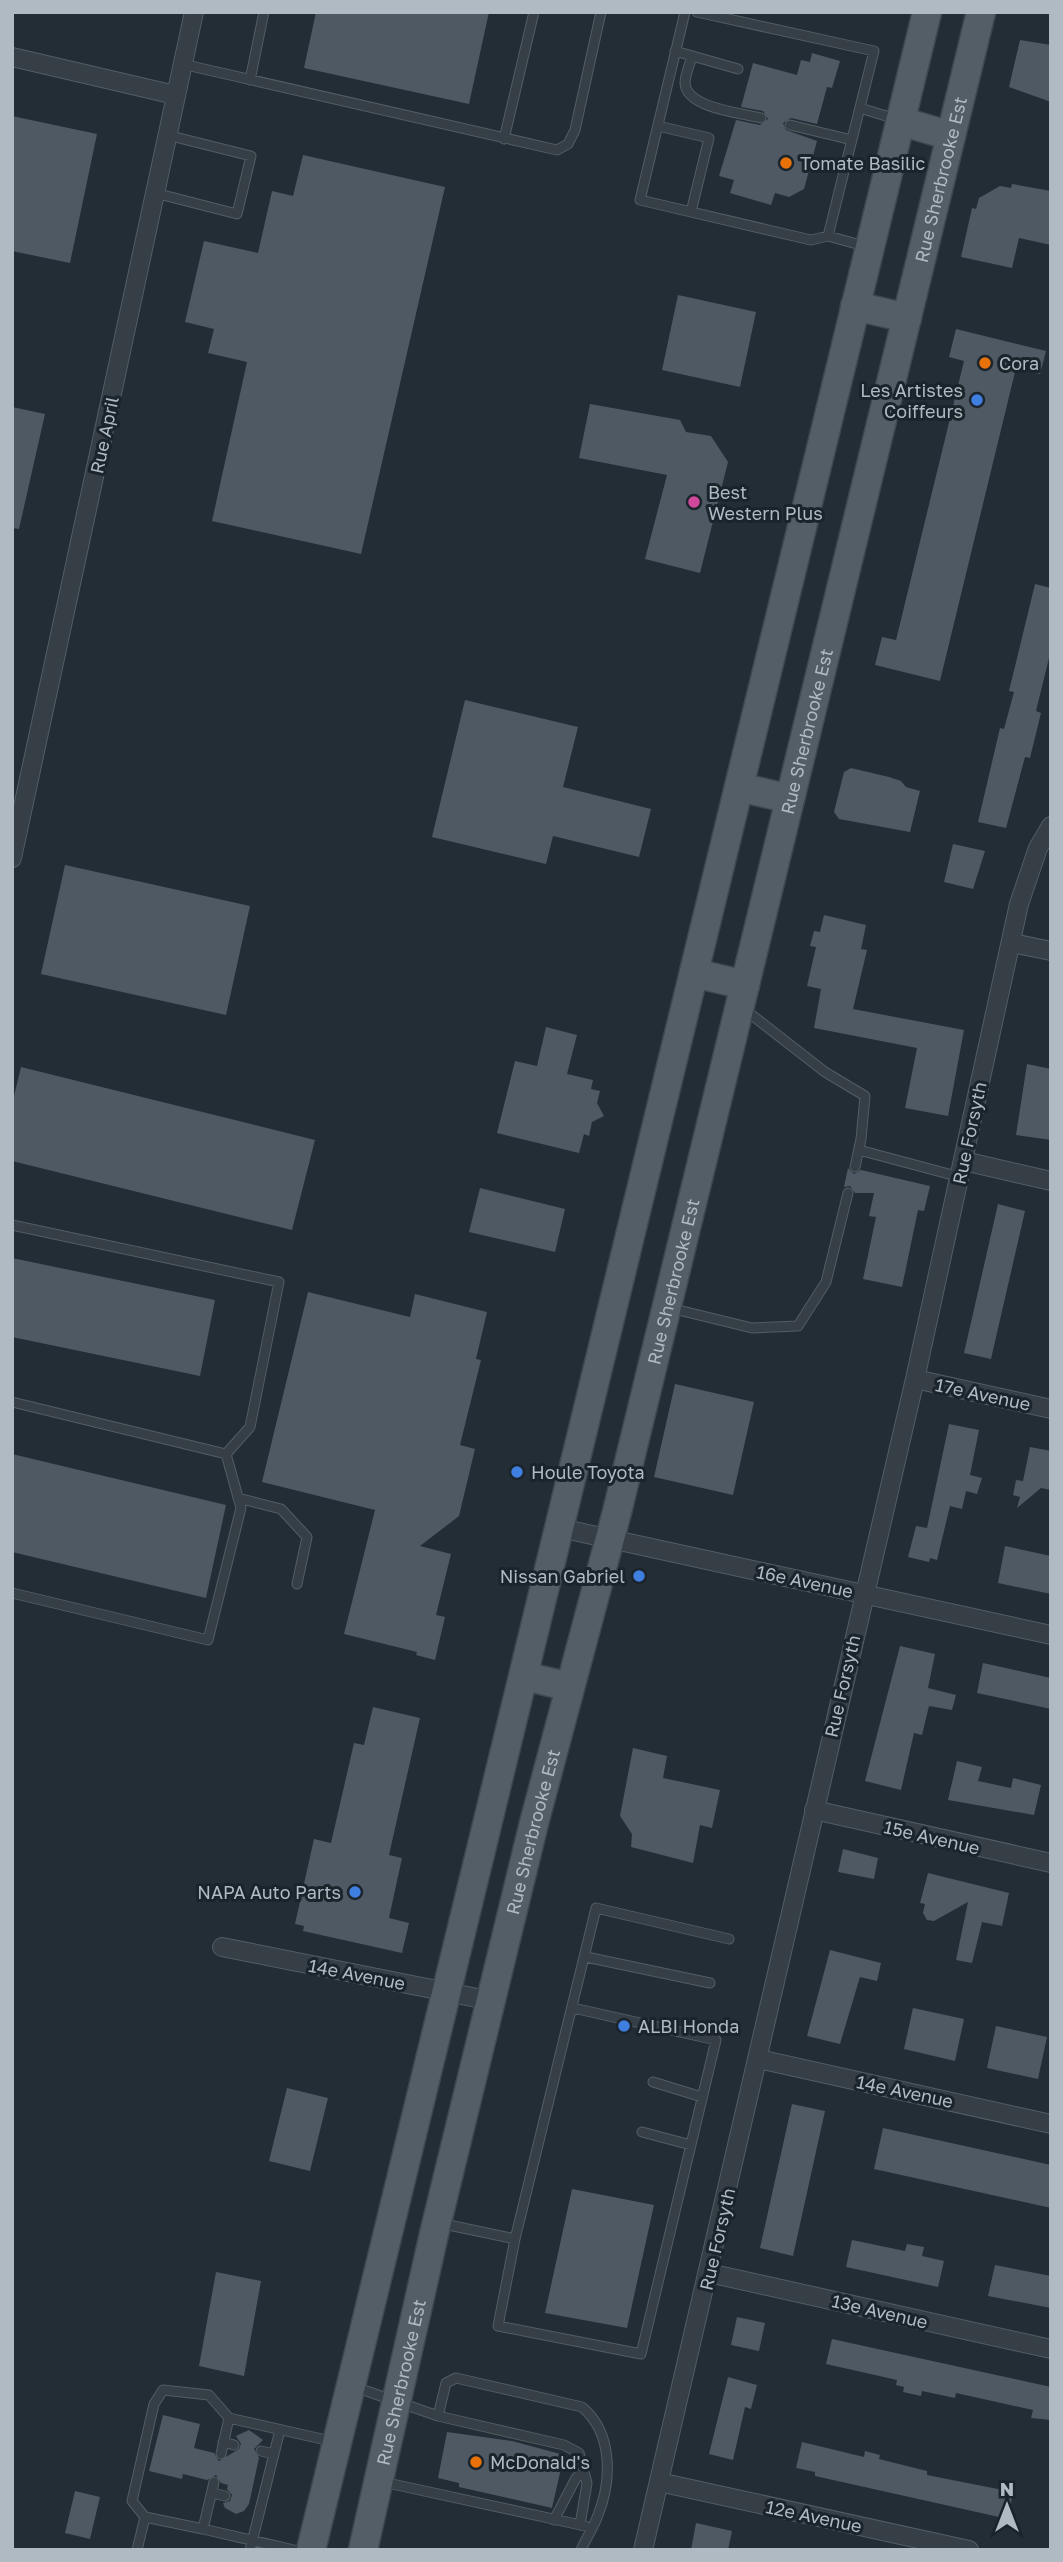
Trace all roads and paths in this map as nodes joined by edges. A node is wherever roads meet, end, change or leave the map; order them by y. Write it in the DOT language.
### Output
graph roads {
  1 [pos="194,12"];
  2 [pos="264,12"];
  3 [pos="534,12"];
  4 [pos="601,12"];
  5 [pos="684,12"];
  6 [pos="697,12"];
  7 [pos="927,12"];
  8 [pos="981,12"];
  9 [pos="675,51"];
  10 [pos="692,56"];
  11 [pos="12,57"];
  12 [pos="182,64"];
  13 [pos="738,68"];
  14 [pos="250,80"];
  15 [pos="175,95"];
  16 [pos="860,108"];
  17 [pos="761,118"];
  18 [pos="900,121"];
  19 [pos="790,125"];
  20 [pos="658,126"];
  21 [pos="167,135"];
  22 [pos="951,136"];
  23 [pos="504,139"];
  24 [pos="852,140"];
  25 [pos="155,193"];
  26 [pos="691,212"];
  27 [pos="828,236"];
  28 [pos="870,248"];
  29 [pos="855,306"];
  30 [pos="907,318"];
  31 [pos="739,787"];
  32 [pos="790,799"];
  33 [pos="1051,826"];
  34 [pos="12,858"];
  35 [pos="1013,943"];
  36 [pos="1051,951"];
  37 [pos="694,973"];
  38 [pos="742,995"];
  39 [pos="859,1150"];
  40 [pos="855,1167"];
  41 [pos="962,1169"];
  42 [pos="1051,1181"];
  43 [pos="848,1193"];
  44 [pos="12,1225"];
  45 [pos="666,1307"];
  46 [pos="915,1379"];
  47 [pos="12,1402"];
  48 [pos="1051,1409"];
  49 [pos="226,1454"];
  50 [pos="238,1498"];
  51 [pos="560,1528"];
  52 [pos="610,1539"];
  53 [pos="297,1584"];
  54 [pos="12,1593"];
  55 [pos="863,1594"];
  56 [pos="1051,1635"];
  57 [pos="524,1676"];
  58 [pos="570,1687"];
  59 [pos="814,1810"];
  60 [pos="491,1812"];
  61 [pos="534,1823"];
  62 [pos="1051,1863"];
  63 [pos="729,1939"];
  64 [pos="222,1947"];
  65 [pos="586,1957"];
  66 [pos="710,1983"];
  67 [pos="447,1992"];
  68 [pos="492,2001"];
  69 [pos="573,2008"];
  70 [pos="759,2059"];
  71 [pos="653,2082"];
  72 [pos="702,2097"];
  73 [pos="1051,2124"];
  74 [pos="642,2132"];
  75 [pos="691,2145"];
  76 [pos="390,2223"];
  77 [pos="436,2228"];
  78 [pos="515,2239"];
  79 [pos="709,2273"];
  80 [pos="1051,2349"];
  81 [pos="350,2385"];
  82 [pos="396,2402"];
  83 [pos="438,2416"];
  84 [pos="229,2418"];
  85 [pos="279,2430"];
  86 [pos="223,2442"];
  87 [pos="336,2443"];
  88 [pos="234,2445"];
  89 [pos="261,2451"];
  90 [pos="220,2454"];
  91 [pos="274,2454"];
  92 [pos="584,2471"];
  93 [pos="255,2477"];
  94 [pos="267,2480"];
  95 [pos="378,2481"];
  96 [pos="214,2482"];
  97 [pos="659,2482"];
  98 [pos="212,2493"];
  99 [pos="225,2496"];
  100 [pos="250,2501"];
  101 [pos="262,2503"];
  102 [pos="145,2517"];
  103 [pos="554,2520"];
  104 [pos="585,2526"];
  105 [pos="203,2529"];
  106 [pos="252,2545"];
  107 [pos="137,2550"];
  108 [pos="294,2550"];
  109 [pos="311,2550"];
  110 [pos="363,2550"];
  111 [pos="581,2550"];
  112 [pos="643,2550"];
  113 [pos="969,2550"];
  1 -- 12 [label="street, Rue April"];
  2 -- 14 [label="lane"];
  3 -- 23 [label="lane"];
  4 -- 23 [label="lane"];
  5 -- 9 [label="lane"];
  6 -- 16 [label="lane"];
  7 -- 18 [label="main road"];
  8 -- 22 [label="main road, Rue Sherbrooke Est"];
  9 -- 10 [label="lane"];
  9 -- 20 [label="lane"];
  10 -- 13 [label="lane"];
  10 -- 17 [label="lane"];
  11 -- 15 [label="street"];
  12 -- 14 [label="lane"];
  12 -- 15 [label="street, Rue April"];
  14 -- 23 [label="lane"];
  15 -- 21 [label="street, Rue April"];
  16 -- 18 [label="lane"];
  16 -- 24 [label="lane"];
  18 -- 22 [label="main road"];
  18 -- 28 [label="main road"];
  19 -- 24 [label="lane"];
  20 -- 26 [label="lane"];
  20 -- 26 [label="lane"];
  21 -- 25 [label="street, Rue April"];
  21 -- 25 [label="lane"];
  22 -- 30 [label="main road, Rue Sherbrooke Est"];
  24 -- 27 [label="lane"];
  25 -- 34 [label="street, Rue April"];
  26 -- 27 [label="lane"];
  27 -- 28 [label="lane"];
  28 -- 29 [label="main road"];
  29 -- 30 [label="main road"];
  29 -- 31 [label="main road"];
  30 -- 32 [label="main road, Rue Sherbrooke Est"];
  31 -- 32 [label="main road"];
  31 -- 37 [label="main road"];
  32 -- 38 [label="main road, Rue Sherbrooke Est"];
  33 -- 35 [label="street, Rue Forsyth"];
  35 -- 36 [label="street"];
  35 -- 41 [label="street, Rue Forsyth"];
  37 -- 38 [label="main road"];
  37 -- 51 [label="main road"];
  38 -- 39 [label="lane"];
  38 -- 45 [label="main road, Rue Sherbrooke Est"];
  39 -- 40 [label="lane"];
  39 -- 41 [label="lane"];
  41 -- 42 [label="street"];
  41 -- 46 [label="street, Rue Forsyth"];
  43 -- 45 [label="lane"];
  44 -- 49 [label="lane"];
  45 -- 52 [label="main road, Rue Sherbrooke Est"];
  46 -- 48 [label="street, 17e Avenue"];
  46 -- 55 [label="street, Rue Forsyth"];
  47 -- 49 [label="lane"];
  49 -- 50 [label="lane"];
  50 -- 53 [label="lane"];
  50 -- 54 [label="lane"];
  51 -- 52 [label="street, 16e Avenue"];
  51 -- 57 [label="main road"];
  52 -- 55 [label="street, 16e Avenue"];
  52 -- 58 [label="main road, Rue Sherbrooke Est"];
  55 -- 56 [label="street, 16e Avenue"];
  55 -- 59 [label="street, Rue Forsyth"];
  57 -- 58 [label="main road"];
  57 -- 60 [label="main road"];
  58 -- 61 [label="main road, Rue Sherbrooke Est"];
  59 -- 62 [label="street, 15e Avenue"];
  59 -- 70 [label="street, Rue Forsyth"];
  60 -- 61 [label="main road"];
  60 -- 67 [label="main road"];
  61 -- 68 [label="main road, Rue Sherbrooke Est"];
  63 -- 65 [label="lane"];
  64 -- 67 [label="street, 14e Avenue"];
  65 -- 66 [label="lane"];
  65 -- 69 [label="lane"];
  67 -- 68 [label="street, 14e Avenue"];
  67 -- 76 [label="main road"];
  68 -- 77 [label="main road, Rue Sherbrooke Est"];
  69 -- 72 [label="lane"];
  69 -- 78 [label="lane"];
  70 -- 73 [label="street, 14e Avenue"];
  70 -- 79 [label="street, Rue Forsyth"];
  71 -- 72 [label="lane"];
  72 -- 75 [label="lane"];
  74 -- 75 [label="lane"];
  75 -- 78 [label="lane"];
  76 -- 77 [label="main road"];
  76 -- 81 [label="main road"];
  77 -- 78 [label="lane"];
  77 -- 82 [label="main road, Rue Sherbrooke Est"];
  79 -- 80 [label="street, 13e Avenue"];
  79 -- 97 [label="street, Rue Forsyth"];
  81 -- 82 [label="lane"];
  81 -- 87 [label="main road"];
  82 -- 83 [label="lane"];
  82 -- 95 [label="main road, Rue Sherbrooke Est"];
  83 -- 92 [label="lane"];
  83 -- 104 [label="lane"];
  84 -- 85 [label="lane"];
  84 -- 86 [label="lane"];
  84 -- 102 [label="lane"];
  85 -- 87 [label="lane"];
  85 -- 91 [label="lane"];
  86 -- 88 [label="lane"];
  86 -- 90 [label="lane"];
  87 -- 109 [label="main road"];
  89 -- 91 [label="lane"];
  91 -- 94 [label="lane"];
  92 -- 103 [label="lane"];
  92 -- 104 [label="lane"];
  93 -- 94 [label="lane"];
  94 -- 101 [label="lane"];
  95 -- 103 [label="lane"];
  95 -- 110 [label="main road, Rue Sherbrooke Est"];
  96 -- 98 [label="lane"];
  97 -- 112 [label="street, Rue Forsyth"];
  97 -- 113 [label="street, 12e Avenue"];
  98 -- 99 [label="lane"];
  98 -- 105 [label="lane"];
  100 -- 101 [label="lane"];
  101 -- 106 [label="lane"];
  102 -- 105 [label="lane"];
  102 -- 107 [label="lane"];
  103 -- 104 [label="lane"];
  104 -- 111 [label="lane"];
  105 -- 106 [label="lane"];
  106 -- 108 [label="lane"];
}
